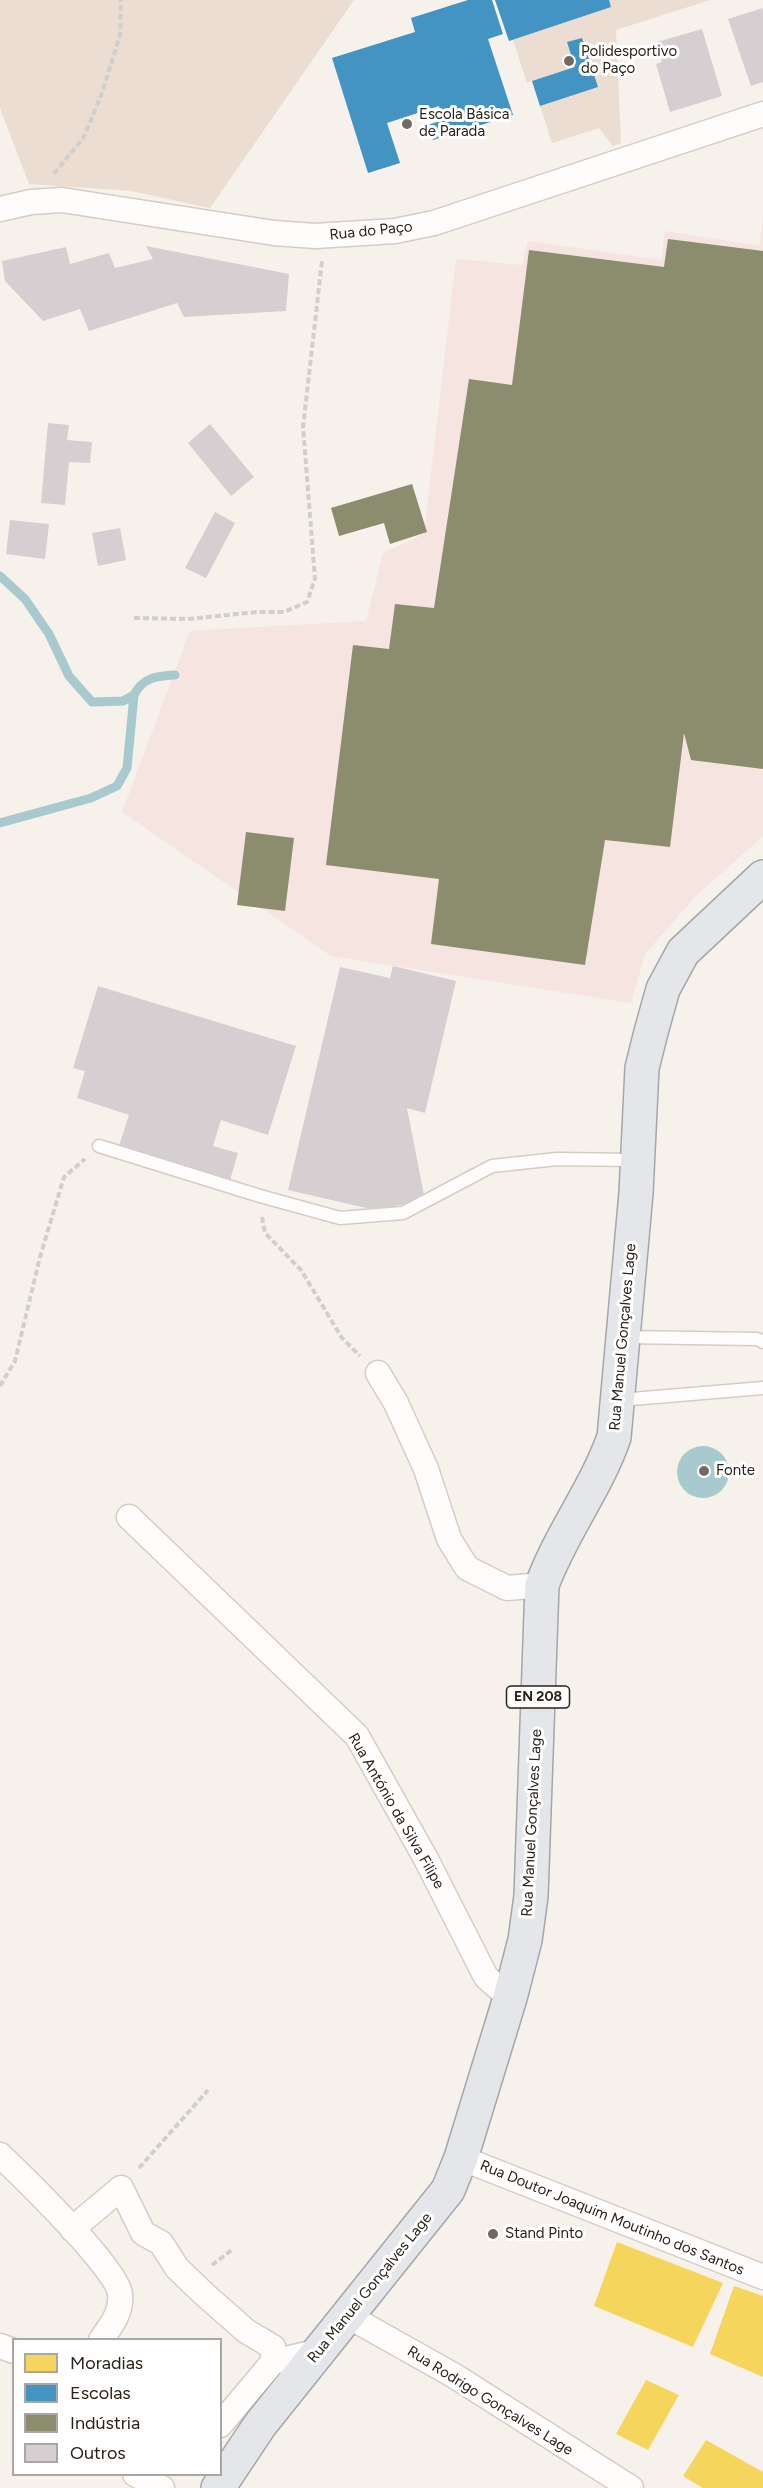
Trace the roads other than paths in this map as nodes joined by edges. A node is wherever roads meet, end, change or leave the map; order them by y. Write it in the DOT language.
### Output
graph roads {
  1 [pos="763,114"];
  2 [pos="0,209"];
  3 [pos="763,877"];
  4 [pos="99,1146"];
  5 [pos="637,1160"];
  6 [pos="624,1337"];
  7 [pos="763,1342"];
  8 [pos="378,1373"];
  9 [pos="763,1388"];
  10 [pos="618,1400"];
  11 [pos="129,1517"];
  12 [pos="542,1585"];
  13 [pos="510,1998"];
  14 [pos="0,2155"];
  15 [pos="461,2158"];
  16 [pos="72,2229"];
  17 [pos="763,2277"];
  18 [pos="348,2316"];
  19 [pos="102,2338"];
  20 [pos="320,2351"];
  21 [pos="273,2362"];
  22 [pos="222,2423"];
  23 [pos="137,2476"];
  24 [pos="162,2488"];
  25 [pos="218,2488"];
  26 [pos="631,2488"];
  1 -- 2 [label="street, Rua do Paço"];
  3 -- 5 [label="main road, Rua Manuel Gonçalves Lage / EN 208"];
  4 -- 5 [label="lane"];
  5 -- 6 [label="main road, Rua Manuel Gonçalves Lage / EN 208"];
  6 -- 7 [label="lane"];
  6 -- 10 [label="main road, Rua Manuel Gonçalves Lage / EN 208"];
  8 -- 12 [label="street"];
  9 -- 10 [label="lane"];
  10 -- 12 [label="main road, Rua Manuel Gonçalves Lage / EN 208"];
  11 -- 13 [label="street, Rua António da Silva Filipe"];
  12 -- 13 [label="main road, Rua Manuel Gonçalves Lage / EN 208"];
  13 -- 15 [label="main road, Rua Manuel Gonçalves Lage / EN 208"];
  14 -- 16 [label="street"];
  15 -- 17 [label="street, Rua Doutor Joaquim Moutinho dos Santos"];
  15 -- 18 [label="main road, Rua Manuel Gonçalves Lage / EN 208"];
  16 -- 19 [label="street"];
  16 -- 21 [label="street"];
  18 -- 20 [label="main road, Rua Manuel Gonçalves Lage / EN 208"];
  18 -- 26 [label="street, Rua Rodrigo Gonçalves Lage"];
  20 -- 21 [label="street"];
  20 -- 25 [label="main road, Rua Manuel Gonçalves Lage / EN 208"];
  21 -- 22 [label="street"];
  23 -- 24 [label="street"];
}
